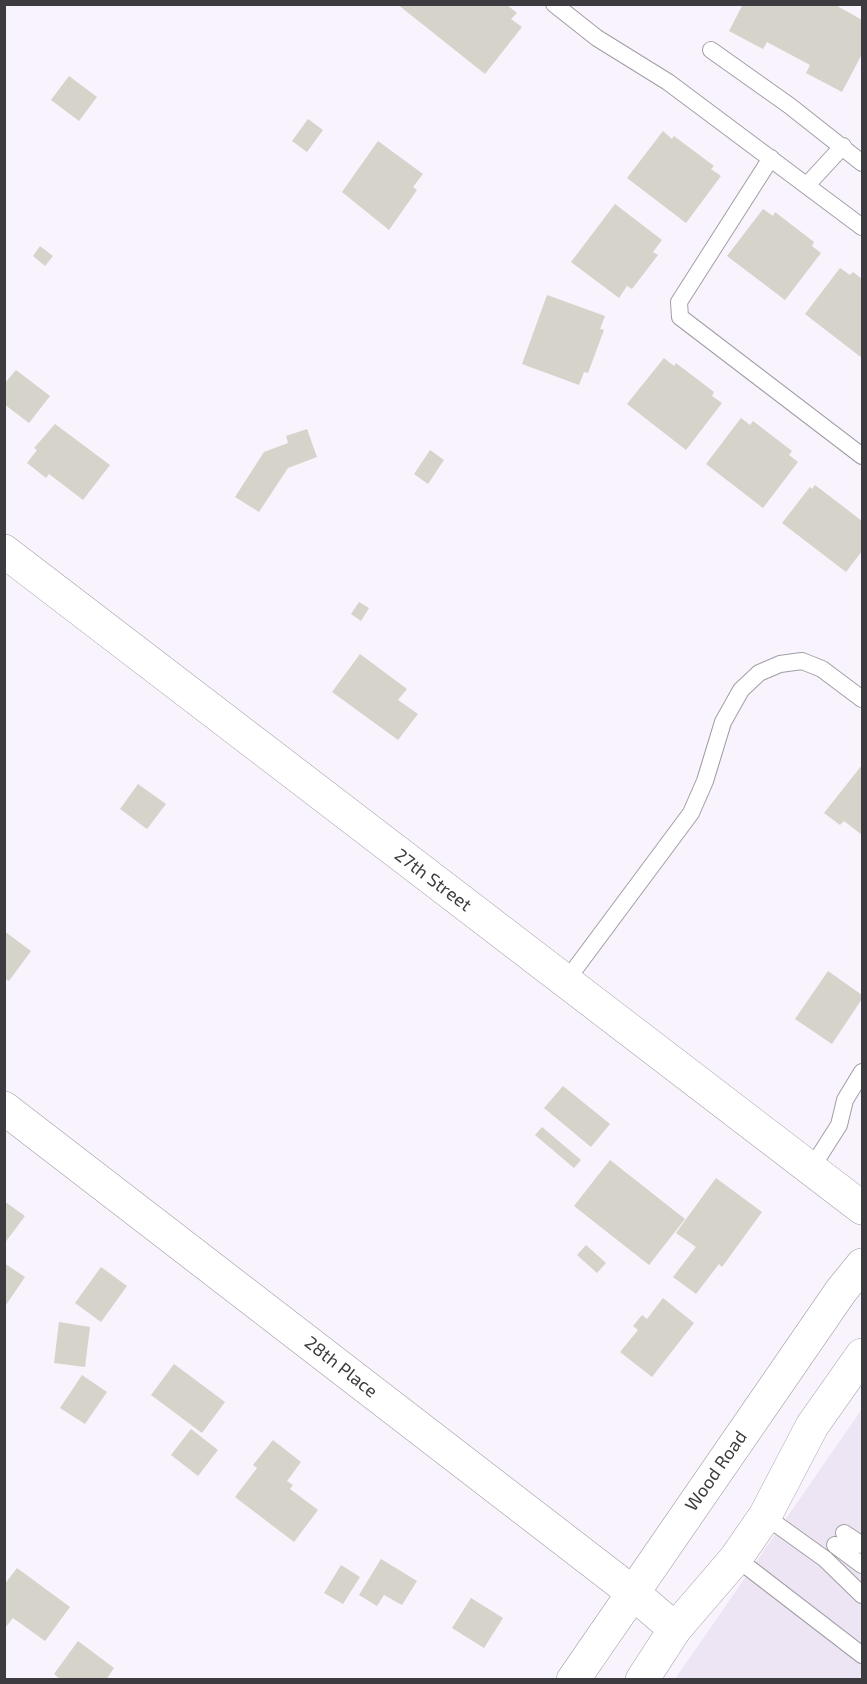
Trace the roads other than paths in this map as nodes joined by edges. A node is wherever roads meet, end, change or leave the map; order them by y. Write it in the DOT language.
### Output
graph roads {
  1 [pos="554,4"];
  2 [pos="711,50"];
  3 [pos="843,146"];
  4 [pos="771,158"];
  5 [pos="862,163"];
  6 [pos="807,185"];
  7 [pos="862,227"];
  8 [pos="862,456"];
  9 [pos="4,551"];
  10 [pos="862,699"];
  11 [pos="566,981"];
  12 [pos="862,1072"];
  13 [pos="4,1108"];
  14 [pos="811,1169"];
  15 [pos="862,1208"];
  16 [pos="862,1265"];
  17 [pos="862,1355"];
  18 [pos="765,1516"];
  19 [pos="862,1545"];
  20 [pos="835,1546"];
  21 [pos="736,1558"];
  22 [pos="862,1565"];
  23 [pos="632,1592"];
  24 [pos="862,1595"];
  25 [pos="675,1629"];
  26 [pos="862,1655"];
  27 [pos="573,1680"];
  28 [pos="642,1680"];
  1 -- 4 [label="lane"];
  2 -- 3 [label="lane"];
  3 -- 5 [label="lane"];
  3 -- 6 [label="lane"];
  4 -- 6 [label="lane"];
  4 -- 8 [label="lane"];
  6 -- 7 [label="lane"];
  9 -- 11 [label="street, 27th Street"];
  10 -- 11 [label="lane"];
  11 -- 14 [label="street, 27th Street"];
  12 -- 14 [label="lane"];
  13 -- 23 [label="street, 28th Place"];
  14 -- 15 [label="street, 27th Street"];
  16 -- 23 [label="street, Wood Road"];
  17 -- 18 [label="street"];
  18 -- 20 [label="lane"];
  18 -- 21 [label="street"];
  19 -- 20 [label="lane"];
  20 -- 22 [label="lane"];
  20 -- 24 [label="lane"];
  21 -- 25 [label="street"];
  21 -- 26 [label="lane"];
  23 -- 25 [label="street, 28th Place"];
  23 -- 27 [label="street, Wood Road"];
  25 -- 28 [label="street"];
}
